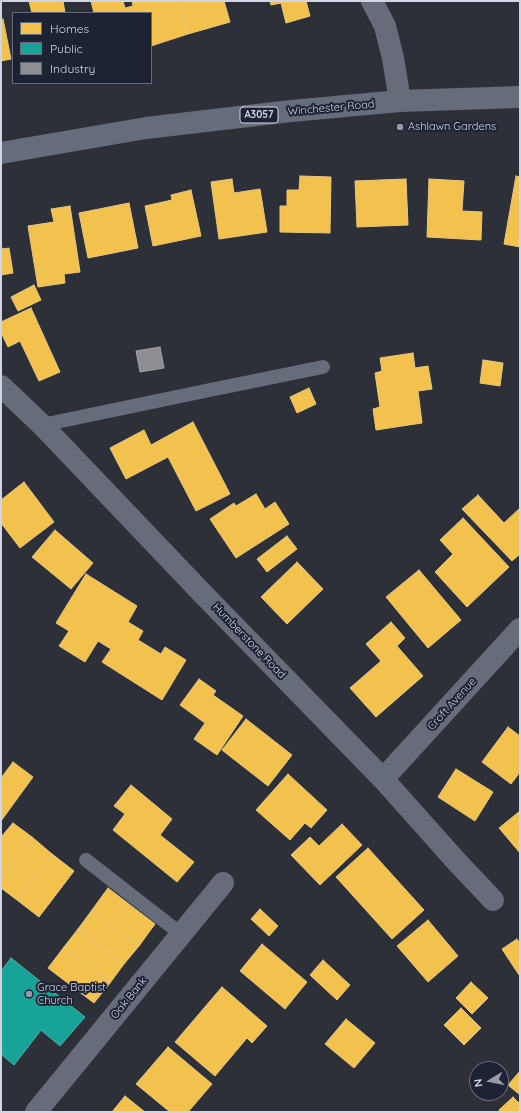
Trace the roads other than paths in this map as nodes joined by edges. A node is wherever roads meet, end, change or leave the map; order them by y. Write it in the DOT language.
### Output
graph roads {
  1 [pos="372,1"];
  2 [pos="520,97"];
  3 [pos="400,101"];
  4 [pos="1,153"];
  5 [pos="323,367"];
  6 [pos="1,386"];
  7 [pos="42,425"];
  8 [pos="520,629"];
  9 [pos="383,779"];
  10 [pos="86,860"];
  11 [pos="223,883"];
  12 [pos="493,900"];
  13 [pos="181,934"];
  14 [pos="36,1112"];
  1 -- 3 [label="street"];
  2 -- 3 [label="street, Winchester Road / A3057"];
  3 -- 4 [label="street, Winchester Road / A3057"];
  5 -- 7 [label="lane"];
  6 -- 7 [label="street, Humberstone Road"];
  7 -- 9 [label="street, Humberstone Road"];
  8 -- 9 [label="street, Croft Avenue"];
  9 -- 12 [label="street, Humberstone Road"];
  10 -- 13 [label="lane"];
  11 -- 13 [label="street, Oak Bank"];
  13 -- 14 [label="street, Oak Bank"];
}
